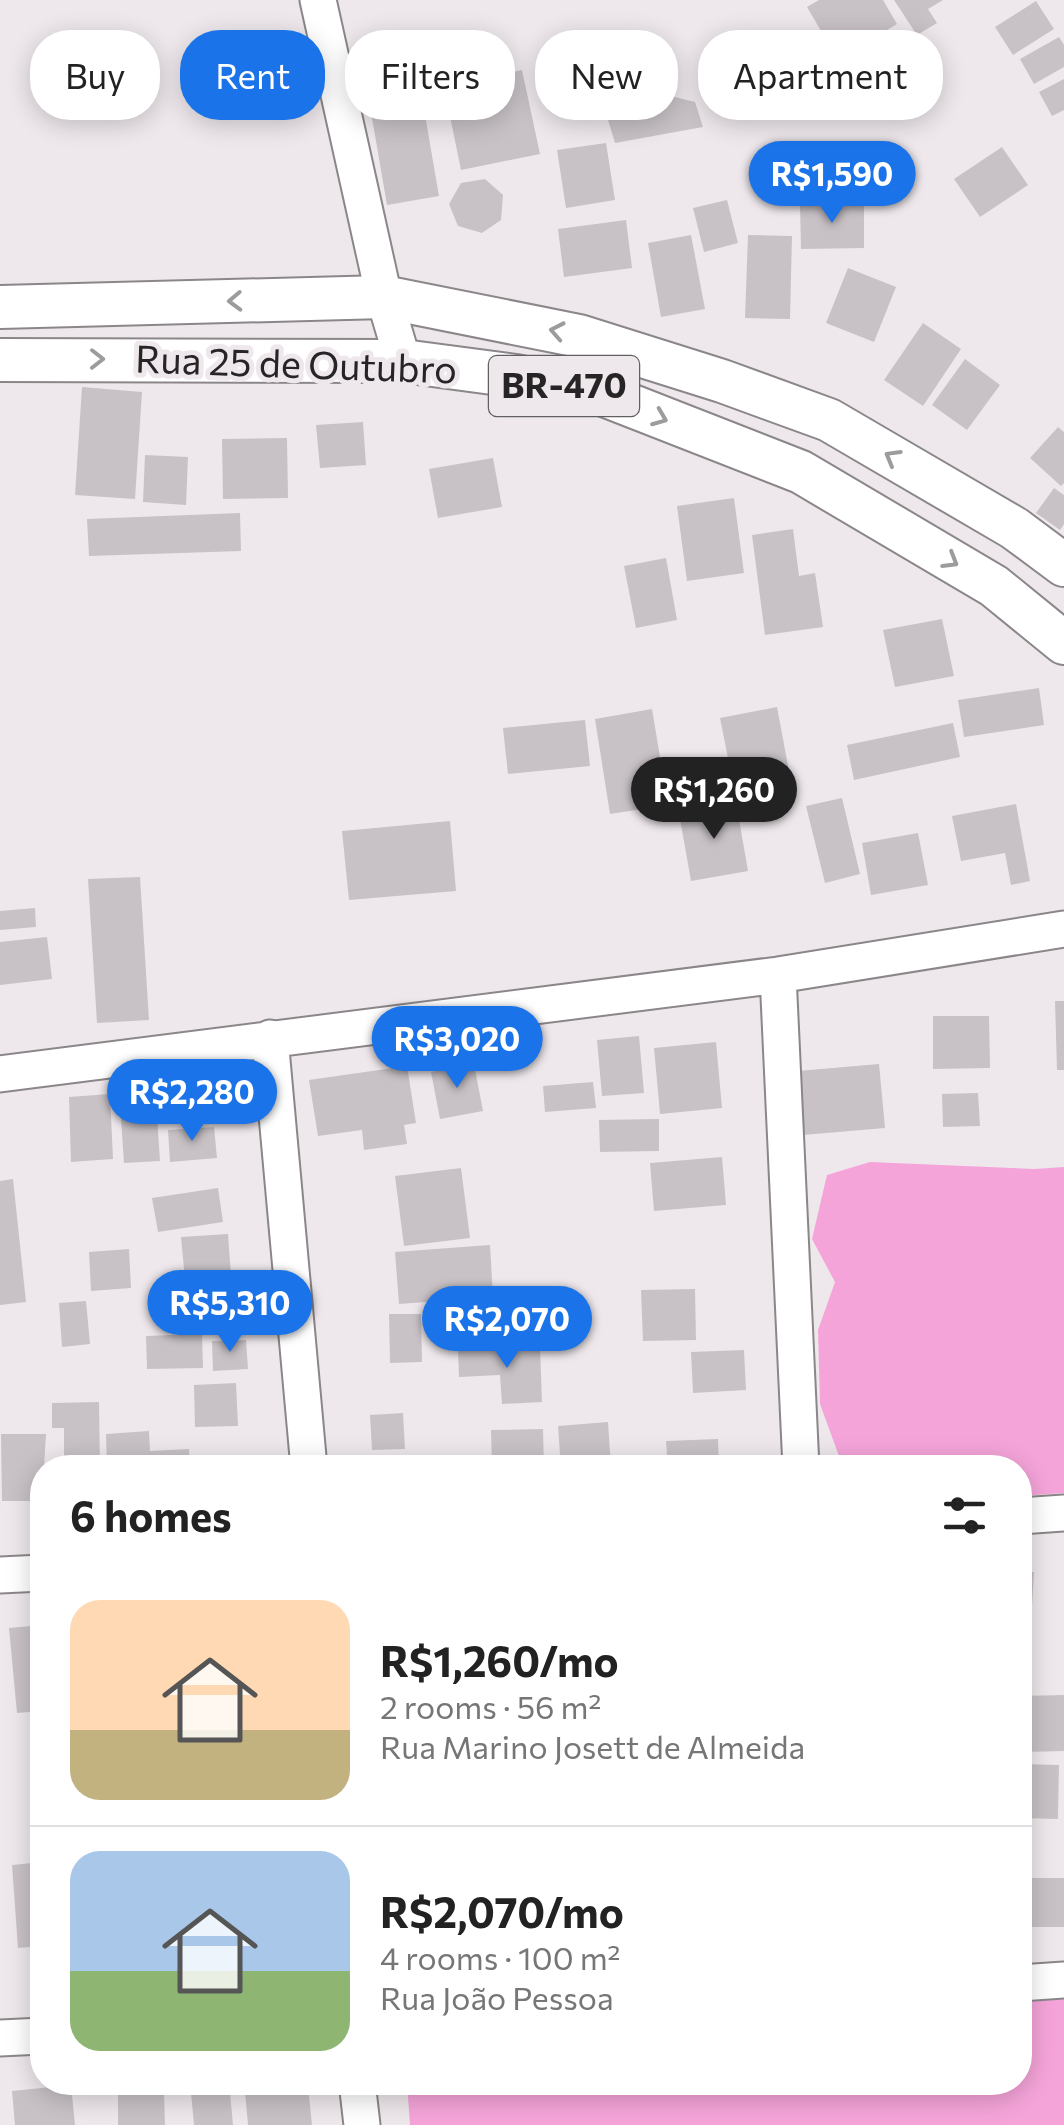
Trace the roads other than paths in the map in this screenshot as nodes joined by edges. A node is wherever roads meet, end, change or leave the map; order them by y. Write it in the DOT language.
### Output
graph roads {
  1 [pos="318,0"];
  2 [pos="384,296"];
  3 [pos="0,308"];
  4 [pos="0,360"];
  5 [pos="403,360"];
  6 [pos="828,420"];
  7 [pos="801,472"];
  8 [pos="1064,564"];
  9 [pos="1064,643"];
  10 [pos="1064,929"];
  11 [pos="778,975"];
  12 [pos="270,1038"];
  13 [pos="0,1074"];
  14 [pos="308,1455"];
  15 [pos="800,1455"];
  16 [pos="1064,1514"];
  17 [pos="1032,1515"];
  18 [pos="30,1573"];
  19 [pos="0,1575"];
  20 [pos="1064,1980"];
  21 [pos="1032,1982"];
  22 [pos="30,2037"];
  23 [pos="0,2038"];
  24 [pos="359,2095"];
  25 [pos="362,2125"];
  1 -- 2 [label="street"];
  2 -- 3 [label="main road, Rua 25 de Outubro / BR-470, one-way"];
  2 -- 5 [label="street"];
  6 -- 2 [label="main road, Rua 25 de Outubro / BR-470, one-way"];
  4 -- 5 [label="main road, Rua 25 de Outubro / BR-470, one-way"];
  5 -- 7 [label="main road, Rua 25 de Outubro / BR-470, one-way"];
  6 -- 7 [label="main road"];
  8 -- 6 [label="main road, Rua 25 de Outubro / BR-470, one-way"];
  7 -- 9 [label="main road, Rua 25 de Outubro / BR-470, one-way"];
  10 -- 11 [label="street"];
  11 -- 12 [label="street"];
  11 -- 15 [label="street"];
  12 -- 13 [label="street"];
  12 -- 14 [label="street"];
  16 -- 17 [label="street"];
  18 -- 19 [label="street"];
  20 -- 21 [label="street"];
  22 -- 23 [label="street"];
  24 -- 25 [label="street"];
}
